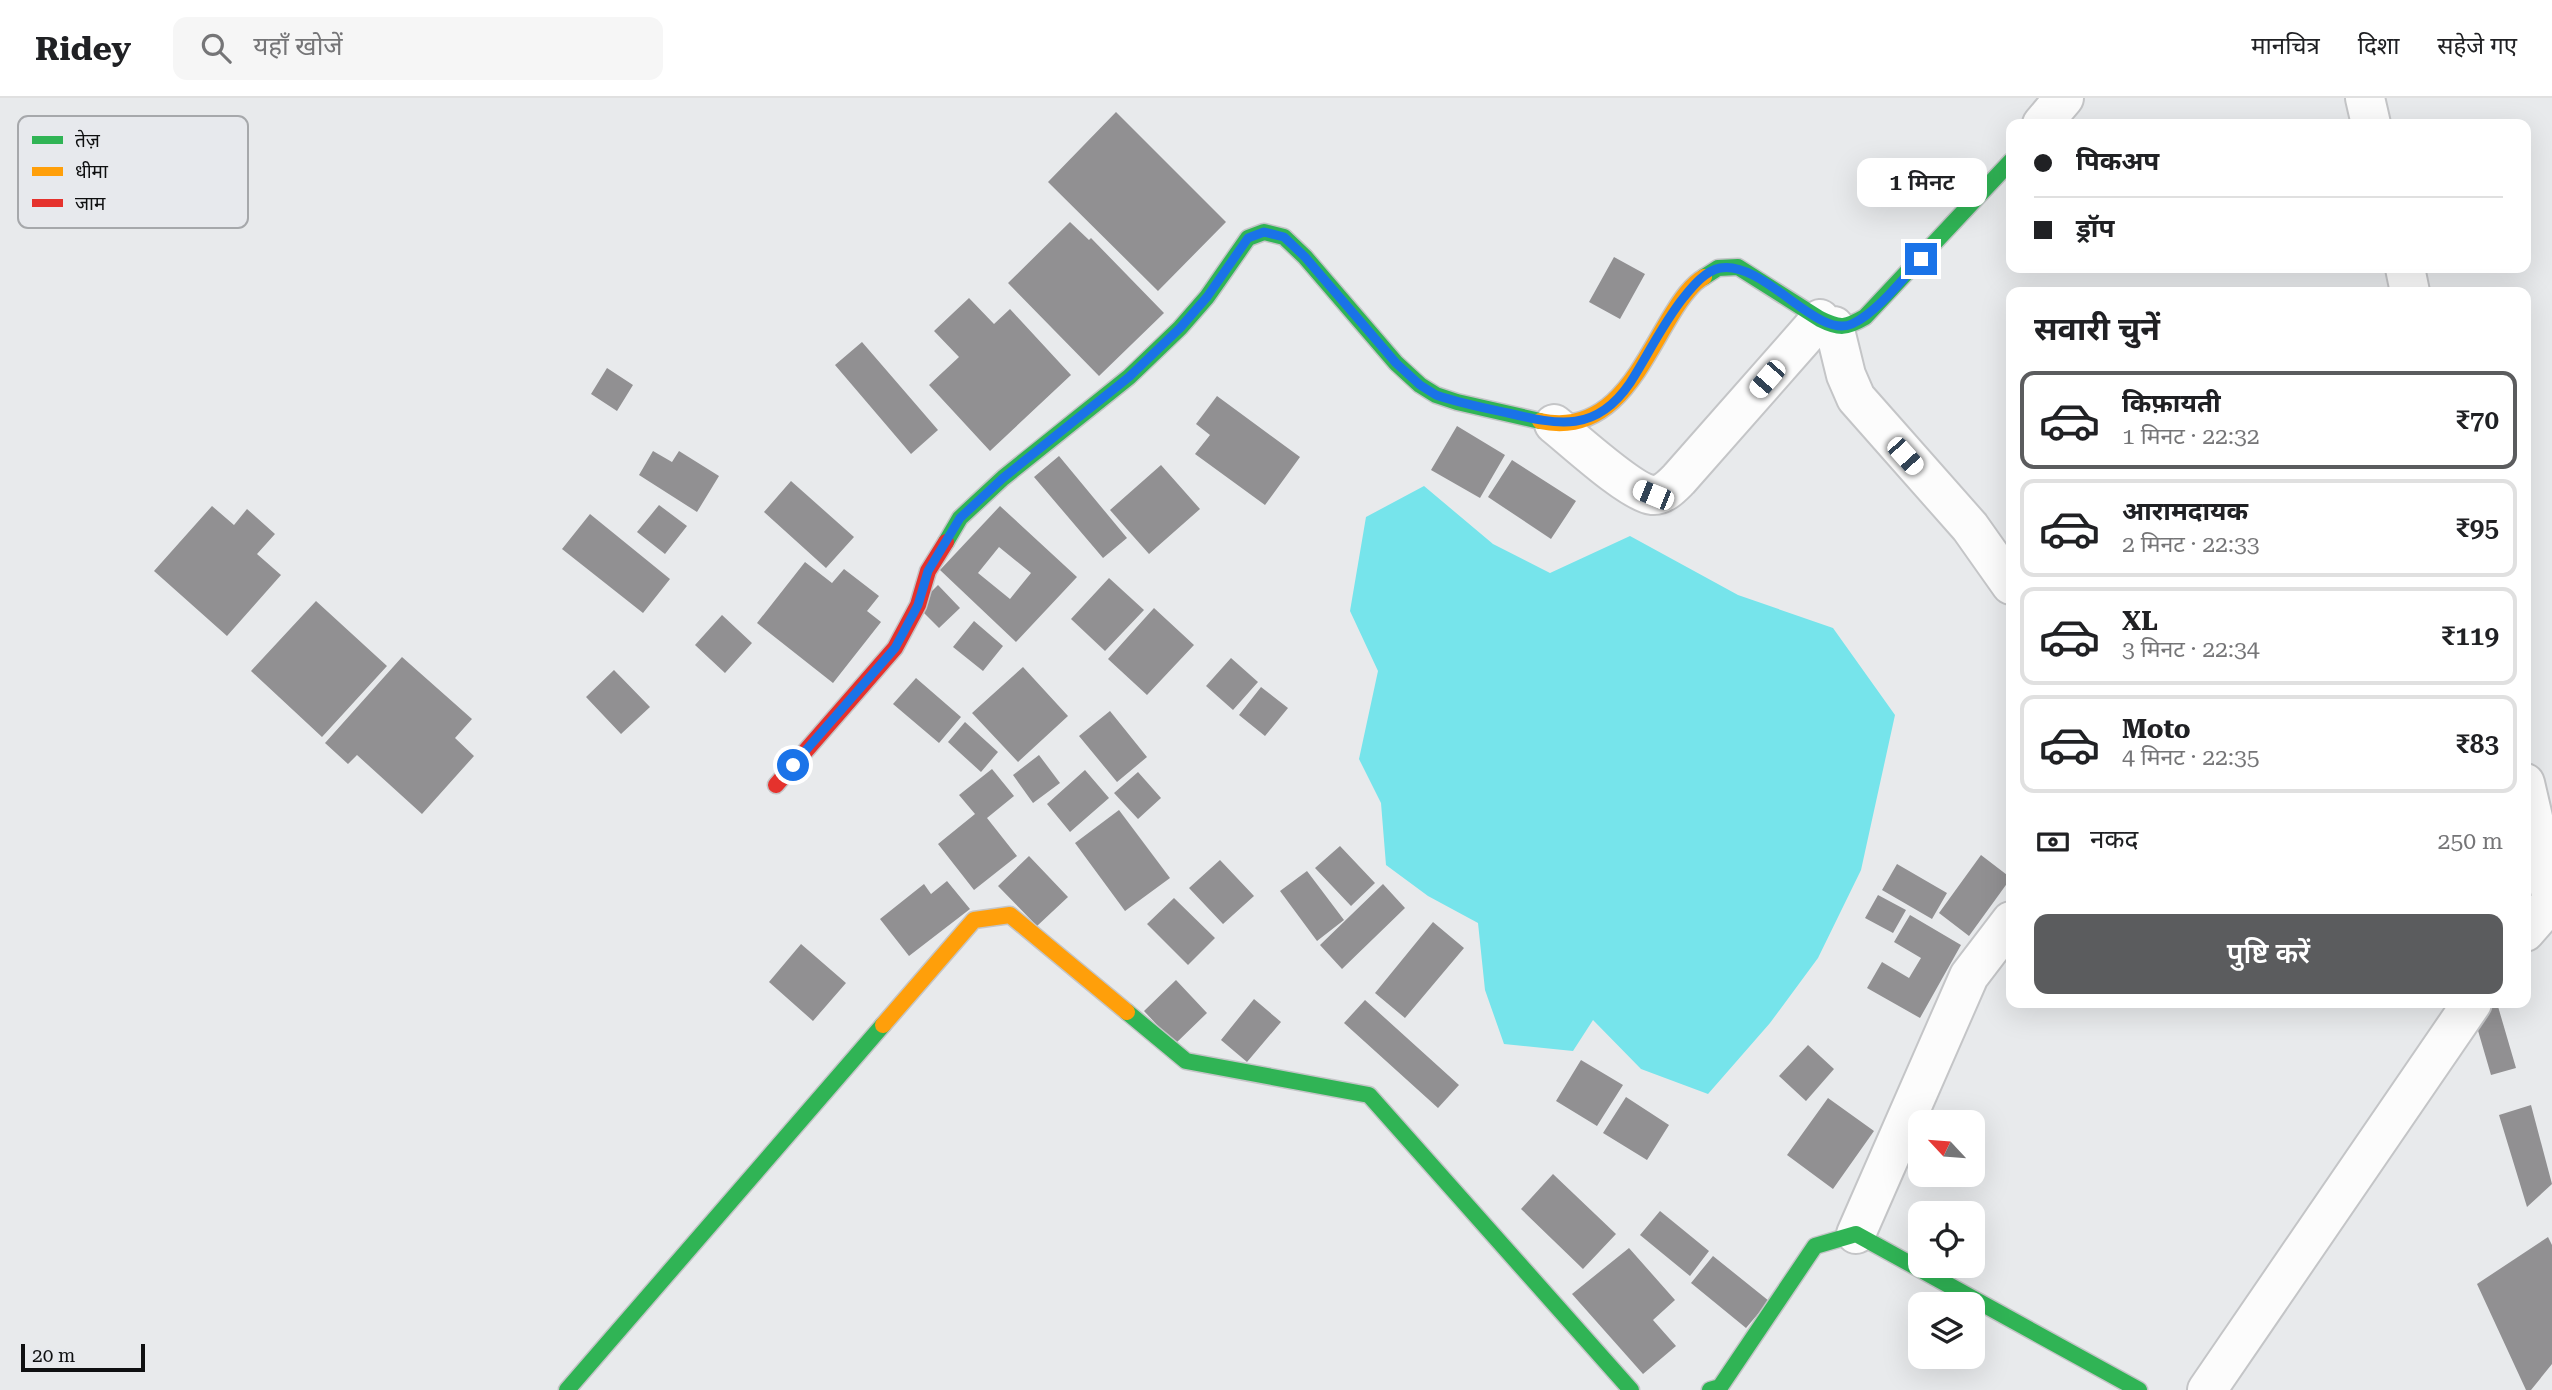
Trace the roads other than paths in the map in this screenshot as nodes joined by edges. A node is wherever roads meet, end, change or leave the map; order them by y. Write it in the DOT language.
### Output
graph roads {
  1 [pos="2064,98"];
  2 [pos="2365,98"];
  3 [pos="2046,119"];
  4 [pos="2370,119"];
  5 [pos="2006,166"];
  6 [pos="1827,323"];
  7 [pos="1554,424"];
  8 [pos="2006,578"];
  9 [pos="776,785"];
  10 [pos="2531,807"];
  11 [pos="2550,882"];
  12 [pos="2531,920"];
  13 [pos="2006,928"];
  14 [pos="2469,1008"];
  15 [pos="1856,1234"];
  16 [pos="567,1390"];
  17 [pos="1631,1390"];
  18 [pos="1710,1390"];
  19 [pos="2139,1390"];
  20 [pos="2207,1390"];
  1 -- 3 [label="street"];
  2 -- 4 [label="street"];
  5 -- 6 [label="street"];
  6 -- 7 [label="street"];
  6 -- 7 [label="street"];
  6 -- 8 [label="street"];
  7 -- 9 [label="street"];
  10 -- 11 [label="street"];
  11 -- 12 [label="street"];
  13 -- 15 [label="street"];
  14 -- 20 [label="street"];
  15 -- 18 [label="street"];
  15 -- 19 [label="street"];
  16 -- 17 [label="street"];
}
